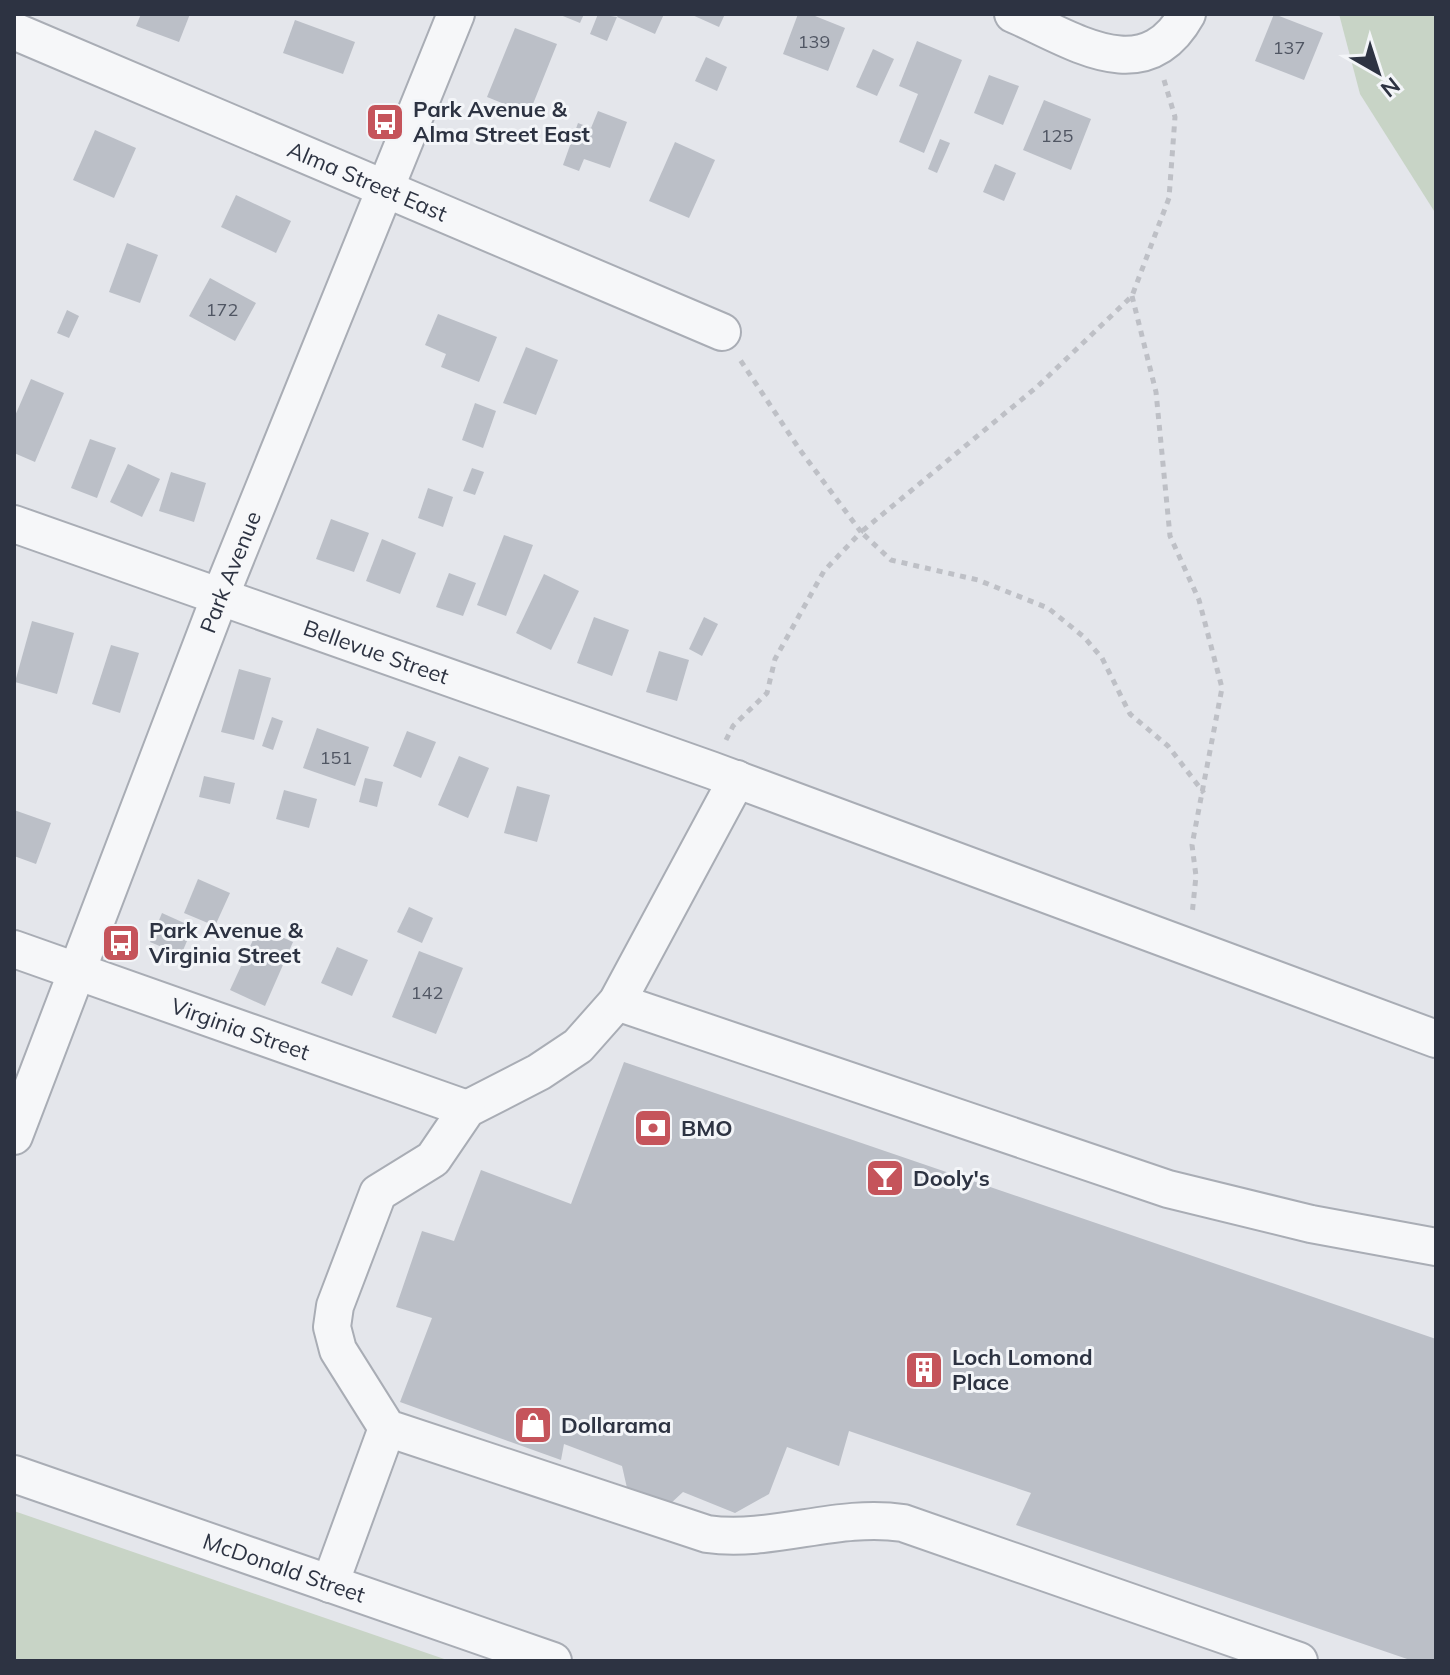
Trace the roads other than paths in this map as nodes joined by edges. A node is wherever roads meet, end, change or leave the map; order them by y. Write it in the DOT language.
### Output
graph roads {
  1 [pos="456,14"];
  2 [pos="1013,14"];
  3 [pos="1187,14"];
  4 [pos="14,31"];
  5 [pos="387,188"];
  6 [pos="722,332"];
  7 [pos="14,524"];
  8 [pos="219,599"];
  9 [pos="724,774"];
  10 [pos="14,949"];
  11 [pos="75,971"];
  12 [pos="617,1002"];
  13 [pos="1436,1039"];
  14 [pos="467,1109"];
  15 [pos="14,1136"];
  16 [pos="1436,1247"];
  17 [pos="387,1428"];
  18 [pos="14,1474"];
  19 [pos="330,1584"];
  20 [pos="553,1661"];
  21 [pos="1299,1661"];
  1 -- 5 [label="street, Park Avenue"];
  2 -- 3 [label="street"];
  4 -- 5 [label="street, Alma Street East"];
  5 -- 6 [label="street, Alma Street East"];
  5 -- 8 [label="street, Park Avenue"];
  7 -- 8 [label="street, Bellevue Street"];
  8 -- 9 [label="street, Bellevue Street"];
  8 -- 11 [label="street, Park Avenue"];
  9 -- 12 [label="street"];
  9 -- 13 [label="street, Bellevue Street"];
  10 -- 11 [label="street, Virginia Street"];
  11 -- 14 [label="street, Virginia Street"];
  11 -- 15 [label="street, Park Avenue"];
  12 -- 14 [label="street"];
  12 -- 16 [label="street"];
  14 -- 17 [label="street"];
  17 -- 19 [label="street"];
  17 -- 21 [label="street"];
  18 -- 19 [label="street, McDonald Street"];
  19 -- 20 [label="street, McDonald Street"];
}
